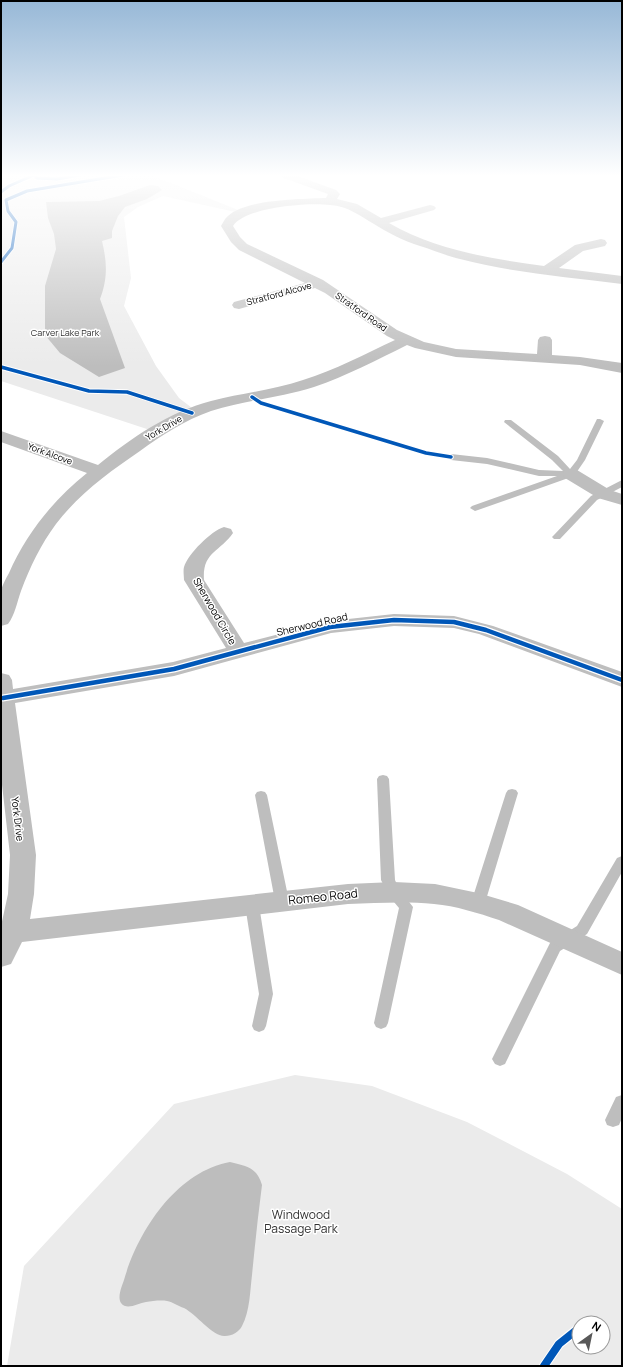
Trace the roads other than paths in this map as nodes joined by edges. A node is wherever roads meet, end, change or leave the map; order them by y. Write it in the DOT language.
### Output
graph roads {
  1 [pos="235,239"];
  2 [pos="410,239"];
  3 [pos="601,243"];
  4 [pos="547,270"];
  5 [pos="622,280"];
  6 [pos="318,283"];
  7 [pos="239,305"];
  8 [pos="406,340"];
  9 [pos="545,340"];
  10 [pos="544,359"];
  11 [pos="622,368"];
  12 [pos="600,421"];
  13 [pos="508,422"];
  14 [pos="1,436"];
  15 [pos="451,457"];
  16 [pos="99,471"];
  17 [pos="571,474"];
  18 [pos="622,483"];
  19 [pos="604,494"];
  20 [pos="622,500"];
  21 [pos="475,508"];
  22 [pos="224,532"];
  23 [pos="557,537"];
  24 [pos="10,569"];
  25 [pos="1,620"];
  26 [pos="239,652"];
  27 [pos="621,678"];
  28 [pos="2,689"];
  29 [pos="383,779"];
  30 [pos="512,793"];
  31 [pos="261,795"];
  32 [pos="622,861"];
  33 [pos="394,892"];
  34 [pos="282,901"];
  35 [pos="478,903"];
  36 [pos="252,905"];
  37 [pos="13,932"];
  38 [pos="568,938"];
  39 [pos="1,956"];
  40 [pos="622,964"];
  41 [pos="382,1022"];
  42 [pos="259,1026"];
  43 [pos="500,1058"];
  44 [pos="622,1102"];
  45 [pos="613,1120"];
  1 -- 6 [label="street, Stratford Road"];
  2 -- 4 [label="street"];
  3 -- 4 [label="street"];
  4 -- 5 [label="street"];
  6 -- 7 [label="street, Stratford Alcove"];
  6 -- 8 [label="street, Stratford Road"];
  8 -- 10 [label="street, Stratford Road"];
  8 -- 16 [label="street, York Drive"];
  9 -- 10 [label="street"];
  10 -- 11 [label="street, Stratford Road"];
  12 -- 17 [label="lane"];
  13 -- 17 [label="lane"];
  14 -- 16 [label="street, York Alcove"];
  15 -- 17 [label="lane"];
  16 -- 24 [label="street, York Drive"];
  17 -- 19 [label="street"];
  17 -- 21 [label="lane"];
  18 -- 19 [label="lane"];
  19 -- 20 [label="street"];
  19 -- 23 [label="lane"];
  22 -- 26 [label="street, Sherwood Circle"];
  24 -- 25 [label="street, York Drive"];
  26 -- 27 [label="street, Sherwood Road"];
  26 -- 28 [label="street, Sherwood Road"];
  28 -- 37 [label="street, York Drive"];
  29 -- 33 [label="lane"];
  30 -- 35 [label="lane"];
  31 -- 34 [label="lane"];
  32 -- 38 [label="lane"];
  33 -- 34 [label="street, Romeo Road"];
  33 -- 35 [label="street, Romeo Road"];
  33 -- 41 [label="lane"];
  34 -- 36 [label="street, Romeo Road"];
  35 -- 38 [label="street, Romeo Road"];
  36 -- 37 [label="street, Romeo Road"];
  36 -- 42 [label="lane"];
  37 -- 39 [label="street, York Drive"];
  38 -- 40 [label="street, Romeo Road"];
  38 -- 43 [label="lane"];
  44 -- 45 [label="lane"];
}
